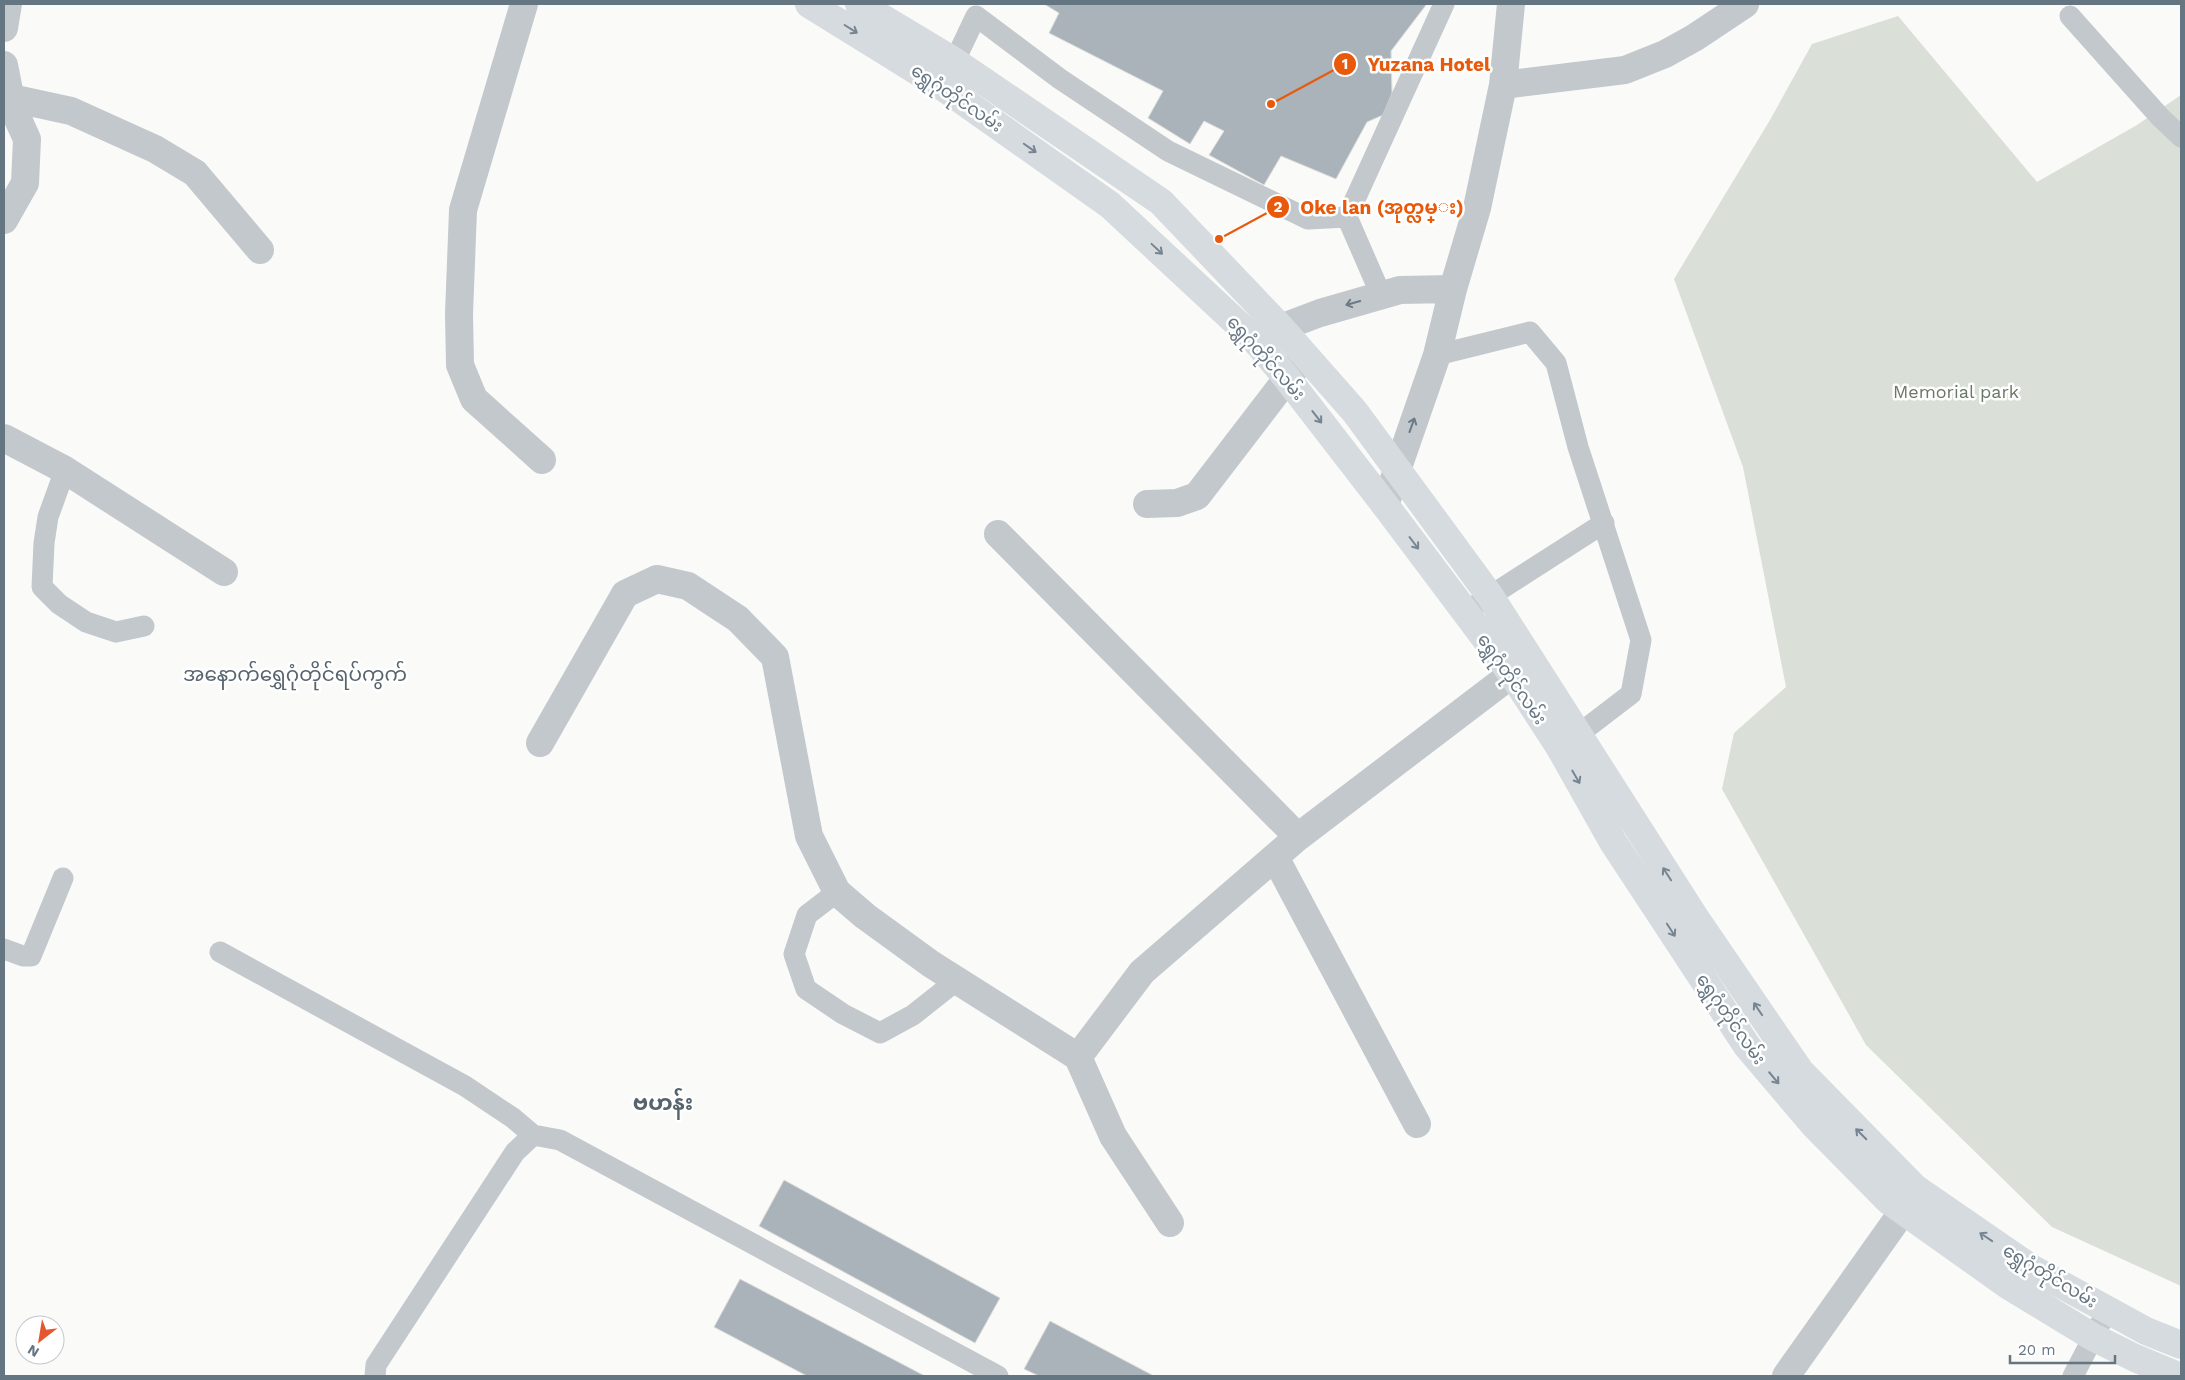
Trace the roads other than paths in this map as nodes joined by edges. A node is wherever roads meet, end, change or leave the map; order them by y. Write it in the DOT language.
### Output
graph roads {
  1 [pos="8,4"];
  2 [pos="524,4"];
  3 [pos="810,4"];
  4 [pos="859,4"];
  5 [pos="1444,4"];
  6 [pos="1511,4"];
  7 [pos="1745,4"];
  8 [pos="980,10"];
  9 [pos="2070,16"];
  10 [pos="4,28"];
  11 [pos="954,62"];
  12 [pos="4,65"];
  13 [pos="1503,85"];
  14 [pos="943,87"];
  15 [pos="11,98"];
  16 [pos="2181,137"];
  17 [pos="1346,217"];
  18 [pos="4,220"];
  19 [pos="260,250"];
  20 [pos="1453,289"];
  21 [pos="1381,295"];
  22 [pos="1281,328"];
  23 [pos="1254,339"];
  24 [pos="1305,355"];
  25 [pos="1437,356"];
  26 [pos="1286,377"];
  27 [pos="4,438"];
  28 [pos="542,460"];
  29 [pos="1396,468"];
  30 [pos="65,470"];
  31 [pos="1146,504"];
  32 [pos="1385,504"];
  33 [pos="1604,523"];
  34 [pos="998,534"];
  35 [pos="224,572"];
  36 [pos="1490,596"];
  37 [pos="1466,612"];
  38 [pos="144,626"];
  39 [pos="1523,670"];
  40 [pos="1569,741"];
  41 [pos="540,743"];
  42 [pos="1298,837"];
  43 [pos="1275,857"];
  44 [pos="63,878"];
  45 [pos="837,892"];
  46 [pos="4,949"];
  47 [pos="220,952"];
  48 [pos="956,980"];
  49 [pos="1078,1057"];
  50 [pos="1417,1124"];
  51 [pos="533,1135"];
  52 [pos="1909,1199"];
  53 [pos="1170,1223"];
  54 [pos="2108,1310"];
  55 [pos="2093,1337"];
  56 [pos="2181,1345"];
  57 [pos="375,1376"];
  58 [pos="998,1376"];
  59 [pos="1786,1376"];
  60 [pos="2073,1376"];
  61 [pos="2178,1376"];
  1 -- 10 [label="street"];
  2 -- 28 [label="street"];
  3 -- 14 [label="main road, ရွှေဂုံတိုင်လမ်း, one-way"];
  4 -- 11 [label="main road, ရွှေဂုံတိုင်လမ်း"];
  5 -- 17 [label="lane"];
  6 -- 13 [label="street"];
  7 -- 13 [label="street"];
  8 -- 11 [label="lane"];
  8 -- 17 [label="lane"];
  9 -- 16 [label="lane"];
  11 -- 14 [label="lane"];
  11 -- 22 [label="main road, ရွှေဂုံတိုင်လမ်း"];
  12 -- 15 [label="street"];
  13 -- 20 [label="street"];
  14 -- 23 [label="main road, ရွှေဂုံတိုင်လမ်း, one-way"];
  15 -- 18 [label="street"];
  15 -- 19 [label="street"];
  17 -- 21 [label="lane"];
  20 -- 21 [label="street"];
  20 -- 25 [label="street"];
  21 -- 22 [label="street, one-way"];
  22 -- 23 [label="street"];
  22 -- 24 [label="main road, ရွှေဂုံတိုင်လမ်း"];
  23 -- 26 [label="main road, ရွှေဂုံတိုင်လမ်း"];
  24 -- 26 [label="street"];
  24 -- 29 [label="main road, ရွှေဂုံတိုင်လမ်း"];
  29 -- 25 [label="street, one-way"];
  25 -- 33 [label="lane"];
  26 -- 31 [label="street"];
  26 -- 32 [label="main road, ရွှေဂုံတိုင်လမ်း, one-way"];
  27 -- 30 [label="street"];
  29 -- 32 [label="street"];
  29 -- 36 [label="main road, ရွှေဂုံတိုင်လမ်း"];
  30 -- 35 [label="street"];
  30 -- 38 [label="lane"];
  32 -- 37 [label="main road, ရွှေဂုံတိုင်လမ်း, one-way"];
  33 -- 36 [label="lane"];
  33 -- 40 [label="lane"];
  34 -- 42 [label="street"];
  36 -- 37 [label="lane"];
  36 -- 39 [label="main road, ရွှေဂုံတိုင်လမ်း"];
  37 -- 39 [label="main road, ရွှေဂုံတိုင်လမ်း"];
  39 -- 40 [label="main road, ရွှေဂုံတိုင်လမ်း"];
  39 -- 42 [label="street"];
  40 -- 52 [label="main road, ရွှေဂုံတိုင်လမ်း"];
  41 -- 45 [label="street"];
  42 -- 43 [label="street"];
  43 -- 49 [label="street"];
  43 -- 50 [label="street"];
  44 -- 46 [label="lane"];
  45 -- 48 [label="street"];
  45 -- 48 [label="lane"];
  47 -- 51 [label="lane"];
  48 -- 49 [label="street"];
  49 -- 53 [label="street"];
  51 -- 57 [label="lane"];
  51 -- 58 [label="lane"];
  54 -- 52 [label="main road, ရွှေဂုံတိုင်လမ်း, one-way"];
  52 -- 55 [label="main road, ရွှေဂုံတိုင်လမ်း"];
  52 -- 59 [label="street"];
  54 -- 55 [label="lane"];
  54 -- 56 [label="main road, ရွှေဂုံတိုင်လမ်း"];
  55 -- 60 [label="lane"];
  55 -- 61 [label="main road, ရွှေဂုံတိုင်လမ်း"];
}
